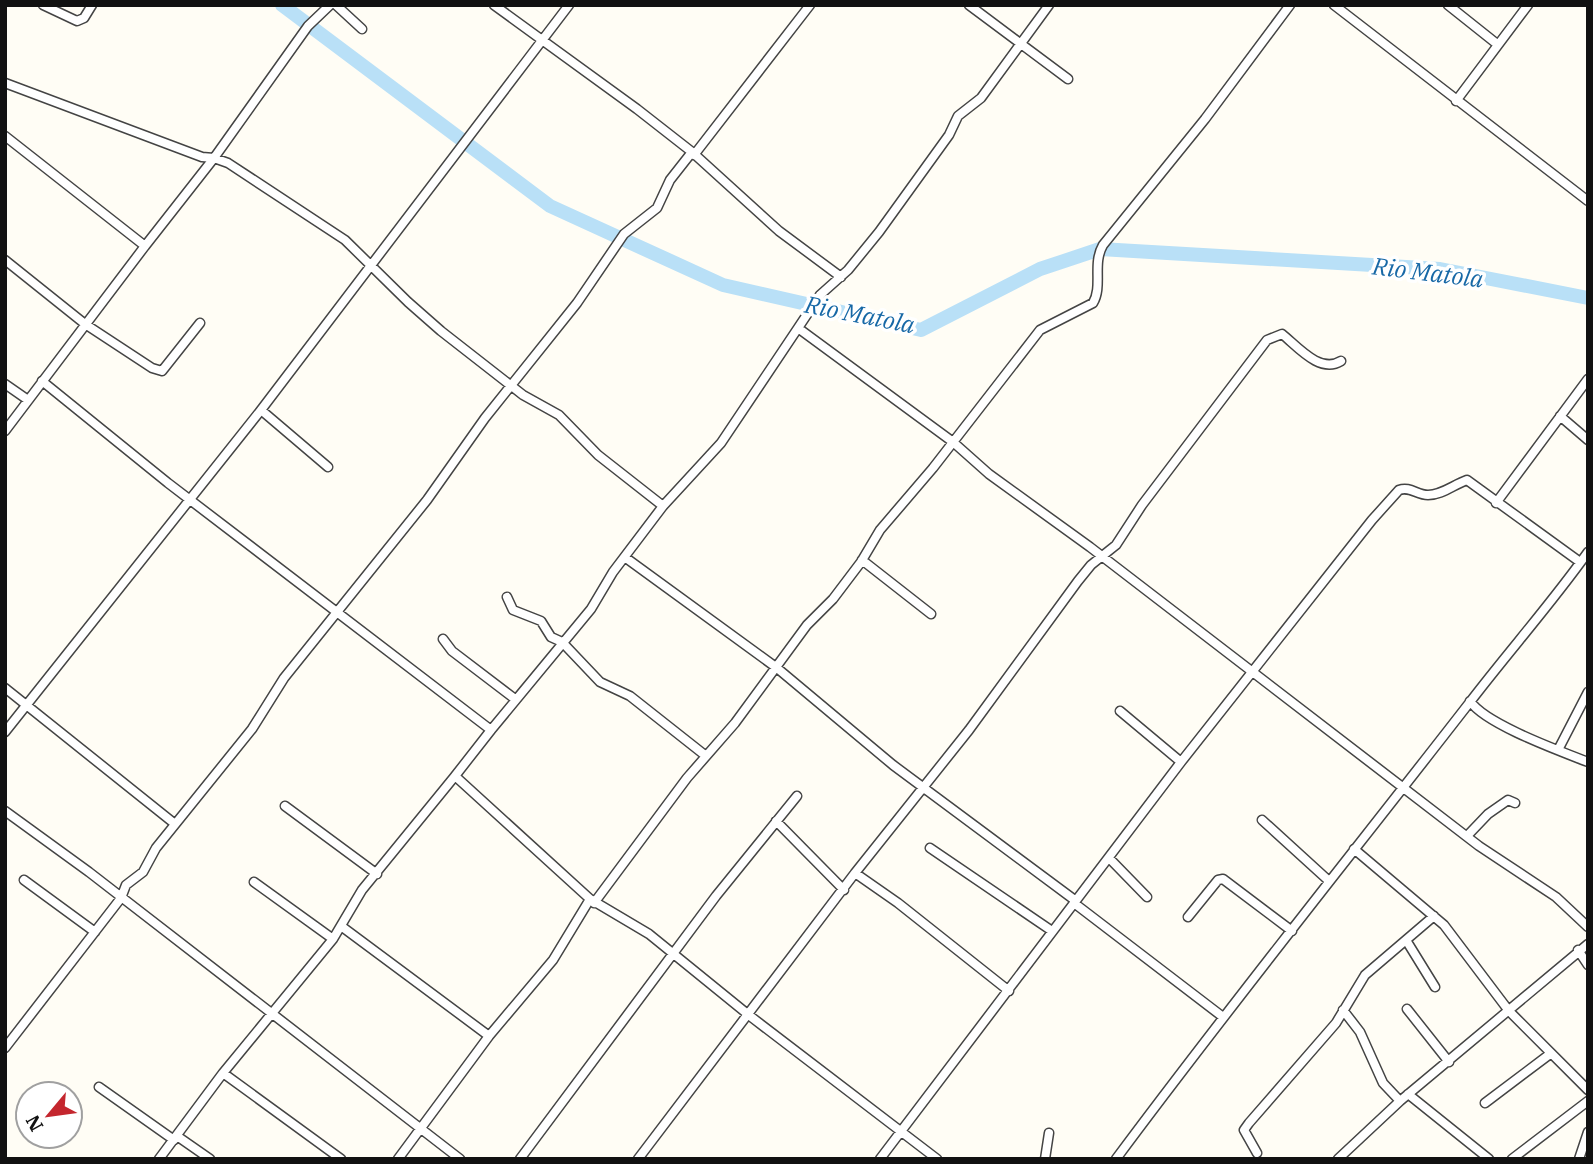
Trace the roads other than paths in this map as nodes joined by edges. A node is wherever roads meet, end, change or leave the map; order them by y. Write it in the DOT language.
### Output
graph roads {
  1 [pos="43,5"];
  2 [pos="92,5"];
  3 [pos="330,5"];
  4 [pos="337,5"];
  5 [pos="495,5"];
  6 [pos="569,5"];
  7 [pos="810,5"];
  8 [pos="970,5"];
  9 [pos="1049,5"];
  10 [pos="1290,5"];
  11 [pos="1334,5"];
  12 [pos="1448,5"];
  13 [pos="1528,5"];
  14 [pos="362,29"];
  15 [pos="542,41"];
  16 [pos="1497,44"];
  17 [pos="1020,45"];
  18 [pos="1068,79"];
  19 [pos="5,83"];
  20 [pos="1456,101"];
  21 [pos="5,136"];
  22 [pos="693,153"];
  23 [pos="214,158"];
  24 [pos="1588,201"];
  25 [pos="145,246"];
  26 [pos="5,260"];
  27 [pos="372,264"];
  28 [pos="841,276"];
  29 [pos="200,323"];
  30 [pos="86,324"];
  31 [pos="798,328"];
  32 [pos="1342,361"];
  33 [pos="1588,379"];
  34 [pos="42,381"];
  35 [pos="5,384"];
  36 [pos="513,385"];
  37 [pos="28,400"];
  38 [pos="261,410"];
  39 [pos="1560,416"];
  40 [pos="5,431"];
  41 [pos="1588,440"];
  42 [pos="953,442"];
  43 [pos="328,467"];
  44 [pos="190,499"];
  45 [pos="1496,503"];
  46 [pos="663,506"];
  47 [pos="1588,552"];
  48 [pos="1102,556"];
  49 [pos="626,558"];
  50 [pos="862,561"];
  51 [pos="1580,562"];
  52 [pos="507,597"];
  53 [pos="338,612"];
  54 [pos="931,614"];
  55 [pos="443,639"];
  56 [pos="562,642"];
  57 [pos="776,668"];
  58 [pos="1254,673"];
  59 [pos="5,688"];
  60 [pos="1588,692"];
  61 [pos="515,699"];
  62 [pos="1472,704"];
  63 [pos="26,705"];
  64 [pos="1120,710"];
  65 [pos="491,730"];
  66 [pos="5,732"];
  67 [pos="1558,750"];
  68 [pos="706,756"];
  69 [pos="1181,762"];
  70 [pos="1588,762"];
  71 [pos="455,776"];
  72 [pos="924,787"];
  73 [pos="1404,788"];
  74 [pos="797,796"];
  75 [pos="1515,803"];
  76 [pos="285,806"];
  77 [pos="5,811"];
  78 [pos="1262,820"];
  79 [pos="776,821"];
  80 [pos="175,824"];
  81 [pos="1467,836"];
  82 [pos="930,848"];
  83 [pos="1354,849"];
  84 [pos="1109,858"];
  85 [pos="855,873"];
  86 [pos="377,874"];
  87 [pos="24,880"];
  88 [pos="1329,881"];
  89 [pos="254,882"];
  90 [pos="844,890"];
  91 [pos="603,895"];
  92 [pos="1147,897"];
  93 [pos="121,898"];
  94 [pos="592,901"];
  95 [pos="1075,902"];
  96 [pos="603,908"];
  97 [pos="1434,916"];
  98 [pos="1188,917"];
  99 [pos="341,926"];
  100 [pos="1588,927"];
  101 [pos="1292,930"];
  102 [pos="1052,931"];
  103 [pos="94,932"];
  104 [pos="333,939"];
  105 [pos="1406,940"];
  106 [pos="1588,944"];
  107 [pos="1578,950"];
  108 [pos="675,956"];
  109 [pos="1588,965"];
  110 [pos="1436,987"];
  111 [pos="1009,991"];
  112 [pos="1407,1009"];
  113 [pos="1343,1010"];
  114 [pos="1509,1011"];
  115 [pos="271,1013"];
  116 [pos="750,1016"];
  117 [pos="1223,1017"];
  118 [pos="489,1036"];
  119 [pos="5,1048"];
  120 [pos="1549,1054"];
  121 [pos="1448,1062"];
  122 [pos="223,1073"];
  123 [pos="99,1087"];
  124 [pos="1588,1090"];
  125 [pos="1408,1094"];
  126 [pos="1400,1101"];
  127 [pos="1588,1101"];
  128 [pos="1485,1103"];
  129 [pos="421,1129"];
  130 [pos="901,1132"];
  131 [pos="1588,1132"];
  132 [pos="1049,1133"];
  133 [pos="175,1138"];
  134 [pos="1257,1153"];
  135 [pos="159,1159"];
  136 [pos="210,1159"];
  137 [pos="341,1159"];
  138 [pos="398,1159"];
  139 [pos="460,1159"];
  140 [pos="520,1159"];
  141 [pos="638,1159"];
  142 [pos="880,1159"];
  143 [pos="937,1159"];
  144 [pos="1045,1159"];
  145 [pos="1116,1159"];
  146 [pos="1338,1159"];
  147 [pos="1489,1159"];
  148 [pos="1512,1159"];
  149 [pos="1579,1159"];
  1 -- 2 [label="street"];
  3 -- 23 [label="street"];
  4 -- 14 [label="street"];
  5 -- 15 [label="street"];
  6 -- 15 [label="street"];
  7 -- 22 [label="street"];
  8 -- 17 [label="street"];
  9 -- 17 [label="street"];
  10 -- 42 [label="street"];
  11 -- 20 [label="street"];
  12 -- 16 [label="street"];
  13 -- 16 [label="street"];
  15 -- 22 [label="street"];
  15 -- 27 [label="street"];
  16 -- 20 [label="street"];
  17 -- 18 [label="street"];
  17 -- 28 [label="street"];
  19 -- 23 [label="street"];
  20 -- 24 [label="street"];
  21 -- 25 [label="street"];
  22 -- 28 [label="street"];
  22 -- 36 [label="street"];
  23 -- 25 [label="street"];
  23 -- 27 [label="street"];
  25 -- 30 [label="street"];
  26 -- 30 [label="street"];
  27 -- 36 [label="street"];
  27 -- 38 [label="street"];
  28 -- 31 [label="street"];
  29 -- 30 [label="street"];
  30 -- 34 [label="street"];
  31 -- 42 [label="street"];
  31 -- 46 [label="street"];
  32 -- 48 [label="street"];
  33 -- 39 [label="street"];
  34 -- 37 [label="street"];
  34 -- 44 [label="street"];
  35 -- 37 [label="street"];
  36 -- 46 [label="street"];
  36 -- 53 [label="street"];
  37 -- 40 [label="street"];
  38 -- 43 [label="street"];
  38 -- 44 [label="street"];
  39 -- 41 [label="street"];
  39 -- 45 [label="street"];
  42 -- 48 [label="street"];
  42 -- 50 [label="street"];
  44 -- 53 [label="street"];
  44 -- 63 [label="street"];
  45 -- 51 [label="street"];
  45 -- 58 [label="street"];
  46 -- 49 [label="street"];
  47 -- 51 [label="street"];
  48 -- 58 [label="street"];
  48 -- 72 [label="street"];
  49 -- 56 [label="street"];
  49 -- 57 [label="street"];
  50 -- 54 [label="street"];
  50 -- 57 [label="street"];
  51 -- 62 [label="street"];
  52 -- 56 [label="street"];
  53 -- 65 [label="street"];
  53 -- 80 [label="street"];
  55 -- 61 [label="street"];
  56 -- 61 [label="street"];
  56 -- 68 [label="street"];
  57 -- 68 [label="street"];
  57 -- 72 [label="street"];
  58 -- 69 [label="street"];
  58 -- 73 [label="street"];
  59 -- 63 [label="street"];
  60 -- 67 [label="street"];
  61 -- 65 [label="street"];
  62 -- 67 [label="street"];
  62 -- 73 [label="street"];
  63 -- 66 [label="street"];
  63 -- 80 [label="street"];
  64 -- 69 [label="street"];
  65 -- 71 [label="street"];
  67 -- 70 [label="street"];
  68 -- 91 [label="street"];
  69 -- 84 [label="street"];
  71 -- 86 [label="street"];
  71 -- 94 [label="street"];
  72 -- 85 [label="street"];
  72 -- 95 [label="street"];
  73 -- 81 [label="street"];
  73 -- 83 [label="street"];
  74 -- 79 [label="street"];
  75 -- 81 [label="street"];
  76 -- 86 [label="street"];
  77 -- 93 [label="street"];
  78 -- 88 [label="street"];
  79 -- 90 [label="street"];
  79 -- 108 [label="street"];
  80 -- 93 [label="street"];
  81 -- 100 [label="street"];
  82 -- 102 [label="street"];
  83 -- 88 [label="street"];
  83 -- 97 [label="street"];
  84 -- 92 [label="street"];
  84 -- 95 [label="street"];
  85 -- 90 [label="street"];
  85 -- 111 [label="street"];
  86 -- 99 [label="street"];
  87 -- 103 [label="street"];
  88 -- 101 [label="street"];
  89 -- 104 [label="street"];
  90 -- 116 [label="street"];
  91 -- 94 [label="street"];
  91 -- 96 [label="street"];
  93 -- 103 [label="street"];
  93 -- 115 [label="street"];
  94 -- 96 [label="street"];
  94 -- 118 [label="street"];
  95 -- 102 [label="street"];
  95 -- 117 [label="street"];
  96 -- 108 [label="street"];
  97 -- 105 [label="street"];
  97 -- 114 [label="street"];
  98 -- 101 [label="street"];
  99 -- 104 [label="street"];
  99 -- 118 [label="street"];
  101 -- 117 [label="street"];
  102 -- 111 [label="street"];
  103 -- 119 [label="street"];
  104 -- 115 [label="street"];
  105 -- 110 [label="street"];
  105 -- 113 [label="street"];
  106 -- 107 [label="street"];
  107 -- 109 [label="street"];
  107 -- 114 [label="street"];
  108 -- 116 [label="street"];
  108 -- 140 [label="street"];
  111 -- 130 [label="street"];
  112 -- 121 [label="street"];
  113 -- 126 [label="street"];
  113 -- 134 [label="street"];
  114 -- 120 [label="street"];
  114 -- 121 [label="street"];
  115 -- 122 [label="street"];
  115 -- 129 [label="street"];
  116 -- 130 [label="street"];
  116 -- 141 [label="street"];
  117 -- 145 [label="street"];
  118 -- 129 [label="street"];
  120 -- 124 [label="street"];
  120 -- 128 [label="street"];
  121 -- 125 [label="street"];
  122 -- 133 [label="street"];
  122 -- 137 [label="street"];
  123 -- 133 [label="street"];
  125 -- 126 [label="street"];
  125 -- 147 [label="street"];
  126 -- 146 [label="street"];
  127 -- 148 [label="street"];
  129 -- 138 [label="street"];
  129 -- 139 [label="street"];
  130 -- 142 [label="street"];
  130 -- 143 [label="street"];
  131 -- 149 [label="street"];
  132 -- 144 [label="street"];
  133 -- 135 [label="street"];
  133 -- 136 [label="street"];
}
